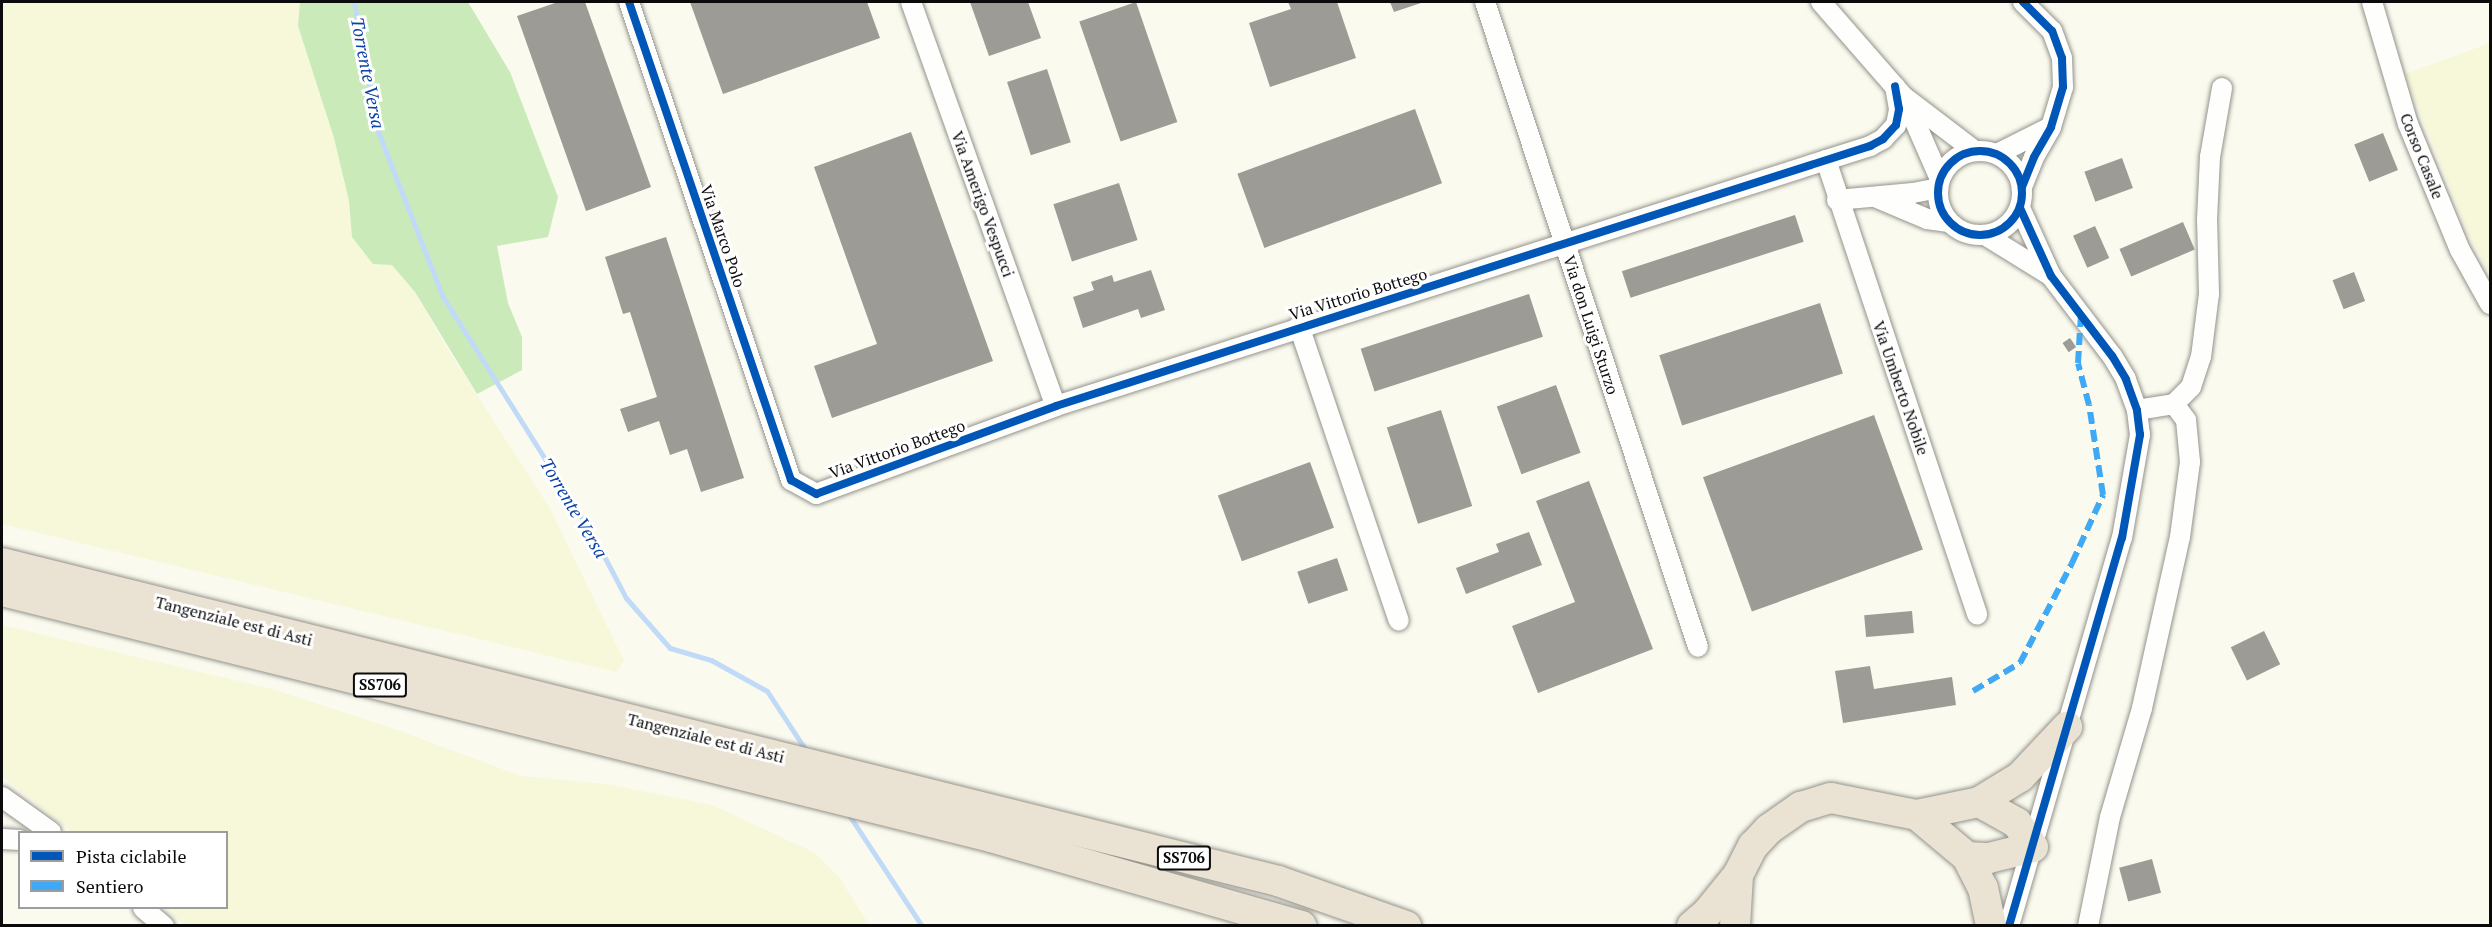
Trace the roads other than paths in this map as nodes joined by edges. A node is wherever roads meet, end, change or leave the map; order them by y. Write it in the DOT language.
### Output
graph roads {
  1 [pos="629,2"];
  2 [pos="911,2"];
  3 [pos="1485,2"];
  4 [pos="1821,2"];
  5 [pos="2023,2"];
  6 [pos="2372,2"];
  7 [pos="2222,88"];
  8 [pos="1899,92"];
  9 [pos="2051,127"];
  10 [pos="1975,151"];
  11 [pos="1997,154"];
  12 [pos="1826,160"];
  13 [pos="1939,183"];
  14 [pos="2022,187"];
  15 [pos="1875,197"];
  16 [pos="1837,200"];
  17 [pos="2020,208"];
  18 [pos="1949,222"];
  19 [pos="1985,235"];
  20 [pos="1564,244"];
  21 [pos="2051,276"];
  22 [pos="2490,304"];
  23 [pos="1299,326"];
  24 [pos="2174,404"];
  25 [pos="1056,406"];
  26 [pos="2137,410"];
  27 [pos="791,480"];
  28 [pos="2,563"];
  29 [pos="2,591"];
  30 [pos="1977,615"];
  31 [pos="1399,621"];
  32 [pos="1698,647"];
  33 [pos="2067,727"];
  34 [pos="2,797"];
  35 [pos="1979,802"];
  36 [pos="1917,815"];
  37 [pos="50,831"];
  38 [pos="2,840"];
  39 [pos="18,840"];
  40 [pos="2033,847"];
  41 [pos="1967,857"];
  42 [pos="1738,875"];
  43 [pos="144,909"];
  44 [pos="164,926"];
  45 [pos="1302,926"];
  46 [pos="1406,926"];
  47 [pos="1692,926"];
  48 [pos="1735,926"];
  49 [pos="1991,926"];
  50 [pos="2009,926"];
  51 [pos="2088,926"];
  1 -- 27 [label="street, Via Marco Polo"];
  2 -- 25 [label="street, Via Amerigo Vespucci"];
  3 -- 20 [label="street, Via don Luigi Sturzo"];
  4 -- 8 [label="street"];
  5 -- 9 [label="street"];
  6 -- 22 [label="street, Corso Casale"];
  7 -- 24 [label="street"];
  8 -- 10 [label="street"];
  8 -- 12 [label="street, Via Vittorio Bottego"];
  8 -- 13 [label="street"];
  9 -- 11 [label="street"];
  9 -- 14 [label="street"];
  10 -- 11 [label="street"];
  10 -- 13 [label="street"];
  11 -- 14 [label="street"];
  12 -- 16 [label="street, Via Umberto Nobile"];
  12 -- 20 [label="street, Via Vittorio Bottego"];
  13 -- 15 [label="street"];
  13 -- 18 [label="street"];
  14 -- 17 [label="street"];
  15 -- 16 [label="street"];
  15 -- 18 [label="street"];
  16 -- 30 [label="street, Via Umberto Nobile"];
  17 -- 19 [label="street"];
  17 -- 21 [label="street"];
  18 -- 19 [label="street"];
  19 -- 21 [label="street"];
  20 -- 23 [label="street, Via Vittorio Bottego"];
  20 -- 32 [label="street, Via don Luigi Sturzo"];
  21 -- 26 [label="street"];
  23 -- 25 [label="street, Via Vittorio Bottego"];
  23 -- 31 [label="street"];
  24 -- 26 [label="street"];
  24 -- 51 [label="street"];
  25 -- 27 [label="street, Via Vittorio Bottego"];
  26 -- 33 [label="street"];
  28 -- 46 [label="highway, Tangenziale est di Asti / SS706"];
  29 -- 45 [label="highway, Tangenziale est di Asti / SS706"];
  33 -- 35 [label="highway"];
  33 -- 40 [label="street"];
  34 -- 37 [label="street"];
  35 -- 36 [label="highway"];
  35 -- 40 [label="highway"];
  36 -- 41 [label="highway"];
  36 -- 42 [label="highway"];
  38 -- 39 [label="street"];
  40 -- 41 [label="highway"];
  40 -- 50 [label="street"];
  41 -- 49 [label="highway"];
  42 -- 47 [label="highway"];
  42 -- 48 [label="highway"];
  43 -- 44 [label="street"];
}
